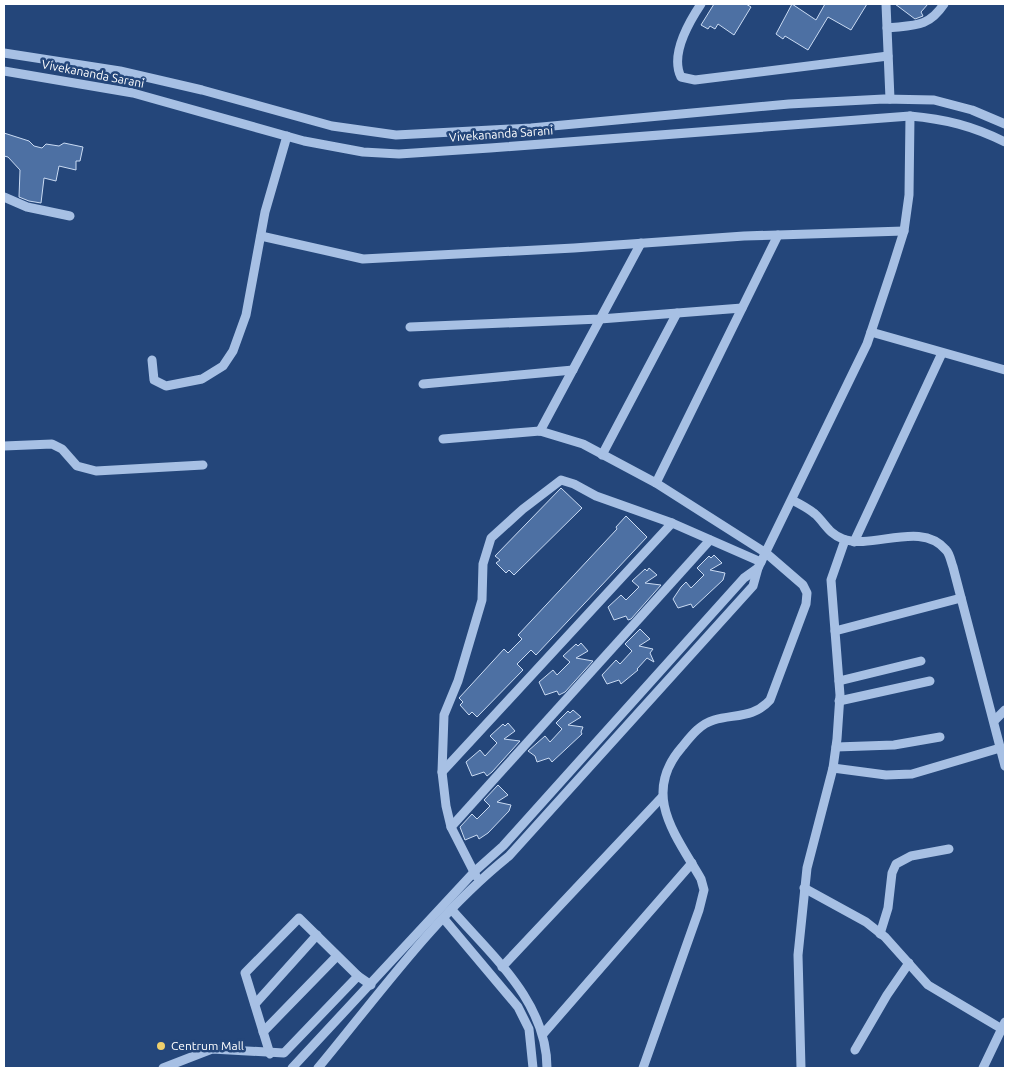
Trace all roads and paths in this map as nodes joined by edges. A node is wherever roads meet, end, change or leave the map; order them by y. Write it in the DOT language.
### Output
graph roads {
  1 [pos="701,4"];
  2 [pos="886,4"];
  3 [pos="944,4"];
  4 [pos="887,28"];
  5 [pos="4,53"];
  6 [pos="888,56"];
  7 [pos="4,71"];
  8 [pos="890,99"];
  9 [pos="910,116"];
  10 [pos="635,119"];
  11 [pos="1005,124"];
  12 [pos="287,136"];
  13 [pos="636,136"];
  14 [pos="1005,142"];
  15 [pos="4,197"];
  16 [pos="70,216"];
  17 [pos="904,232"];
  18 [pos="778,235"];
  19 [pos="261,236"];
  20 [pos="641,243"];
  21 [pos="742,308"];
  22 [pos="677,314"];
  23 [pos="600,319"];
  24 [pos="410,328"];
  25 [pos="871,332"];
  26 [pos="942,353"];
  27 [pos="152,360"];
  28 [pos="573,370"];
  29 [pos="1005,370"];
  30 [pos="423,384"];
  31 [pos="540,431"];
  32 [pos="443,439"];
  33 [pos="4,446"];
  34 [pos="602,454"];
  35 [pos="204,465"];
  36 [pos="656,482"];
  37 [pos="792,500"];
  38 [pos="672,523"];
  39 [pos="710,540"];
  40 [pos="849,541"];
  41 [pos="766,553"];
  42 [pos="760,565"];
  43 [pos="961,598"];
  44 [pos="835,631"];
  45 [pos="921,661"];
  46 [pos="839,681"];
  47 [pos="930,681"];
  48 [pos="839,701"];
  49 [pos="1005,710"];
  50 [pos="994,721"];
  51 [pos="940,737"];
  52 [pos="836,748"];
  53 [pos="1000,748"];
  54 [pos="1005,766"];
  55 [pos="833,768"];
  56 [pos="442,772"];
  57 [pos="662,797"];
  58 [pos="451,827"];
  59 [pos="949,849"];
  60 [pos="692,863"];
  61 [pos="474,871"];
  62 [pos="478,884"];
  63 [pos="804,888"];
  64 [pos="452,910"];
  65 [pos="444,919"];
  66 [pos="880,934"];
  67 [pos="317,935"];
  68 [pos="337,956"];
  69 [pos="909,963"];
  70 [pos="502,967"];
  71 [pos="358,976"];
  72 [pos="373,982"];
  73 [pos="386,986"];
  74 [pos="255,1004"];
  75 [pos="1004,1026"];
  76 [pos="263,1032"];
  77 [pos="543,1034"];
  78 [pos="854,1050"];
  79 [pos="284,1053"];
  80 [pos="270,1054"];
  81 [pos="294,1066"];
  82 [pos="163,1068"];
  83 [pos="318,1068"];
  84 [pos="533,1068"];
  85 [pos="547,1068"];
  86 [pos="643,1068"];
  87 [pos="801,1068"];
  88 [pos="983,1068"];
  1 -- 6 [label="street"];
  2 -- 4 [label="street"];
  3 -- 4 [label="street"];
  4 -- 6 [label="street"];
  5 -- 10 [label="street, Vivekananda Sarani"];
  6 -- 8 [label="street"];
  7 -- 12 [label="street, Vivekananda Sarani"];
  8 -- 10 [label="street, Vivekananda Sarani"];
  8 -- 11 [label="street, Vivekananda Sarani"];
  9 -- 13 [label="street, Vivekananda Sarani"];
  9 -- 14 [label="street, Vivekananda Sarani"];
  9 -- 17 [label="street"];
  10 -- 13 [label="street"];
  12 -- 13 [label="street, Vivekananda Sarani"];
  12 -- 19 [label="street"];
  15 -- 16 [label="street"];
  17 -- 18 [label="street"];
  17 -- 25 [label="street"];
  18 -- 20 [label="street"];
  18 -- 21 [label="street"];
  19 -- 20 [label="street"];
  19 -- 27 [label="street"];
  20 -- 23 [label="street"];
  21 -- 22 [label="street"];
  21 -- 36 [label="street"];
  22 -- 23 [label="street"];
  22 -- 34 [label="street"];
  23 -- 24 [label="street"];
  23 -- 28 [label="street"];
  25 -- 26 [label="street"];
  25 -- 37 [label="street"];
  26 -- 29 [label="street"];
  26 -- 40 [label="street"];
  28 -- 30 [label="street"];
  28 -- 31 [label="street"];
  31 -- 32 [label="street"];
  31 -- 34 [label="street"];
  33 -- 35 [label="street"];
  34 -- 36 [label="street"];
  36 -- 41 [label="street"];
  37 -- 40 [label="street"];
  37 -- 41 [label="street"];
  38 -- 39 [label="street"];
  38 -- 56 [label="street"];
  38 -- 56 [label="street"];
  39 -- 42 [label="street"];
  39 -- 58 [label="street"];
  40 -- 43 [label="street"];
  40 -- 44 [label="street"];
  41 -- 42 [label="street"];
  41 -- 57 [label="street"];
  42 -- 61 [label="street"];
  42 -- 62 [label="street"];
  43 -- 44 [label="street"];
  43 -- 50 [label="street"];
  44 -- 46 [label="street"];
  45 -- 46 [label="street"];
  46 -- 48 [label="street"];
  47 -- 48 [label="street"];
  48 -- 52 [label="street"];
  49 -- 50 [label="street"];
  50 -- 53 [label="street"];
  51 -- 52 [label="street"];
  52 -- 55 [label="street"];
  53 -- 54 [label="street"];
  53 -- 55 [label="street"];
  55 -- 63 [label="street"];
  56 -- 58 [label="street"];
  57 -- 60 [label="street"];
  57 -- 70 [label="street"];
  58 -- 61 [label="street"];
  59 -- 66 [label="street"];
  60 -- 77 [label="street"];
  60 -- 86 [label="street"];
  61 -- 62 [label="street"];
  61 -- 72 [label="street"];
  62 -- 64 [label="street"];
  63 -- 66 [label="street"];
  63 -- 87 [label="street"];
  64 -- 65 [label="street"];
  64 -- 70 [label="street"];
  65 -- 73 [label="street"];
  65 -- 84 [label="street"];
  66 -- 69 [label="street"];
  67 -- 68 [label="street"];
  67 -- 74 [label="street"];
  67 -- 74 [label="street"];
  68 -- 71 [label="street"];
  68 -- 76 [label="street"];
  69 -- 75 [label="street"];
  69 -- 78 [label="street"];
  70 -- 77 [label="street"];
  71 -- 72 [label="street"];
  71 -- 79 [label="street"];
  72 -- 73 [label="street"];
  72 -- 81 [label="street"];
  73 -- 83 [label="street"];
  74 -- 76 [label="street"];
  75 -- 88 [label="street"];
  76 -- 80 [label="street"];
  77 -- 85 [label="street"];
  79 -- 80 [label="street"];
  79 -- 81 [label="street"];
  80 -- 82 [label="street"];
}
